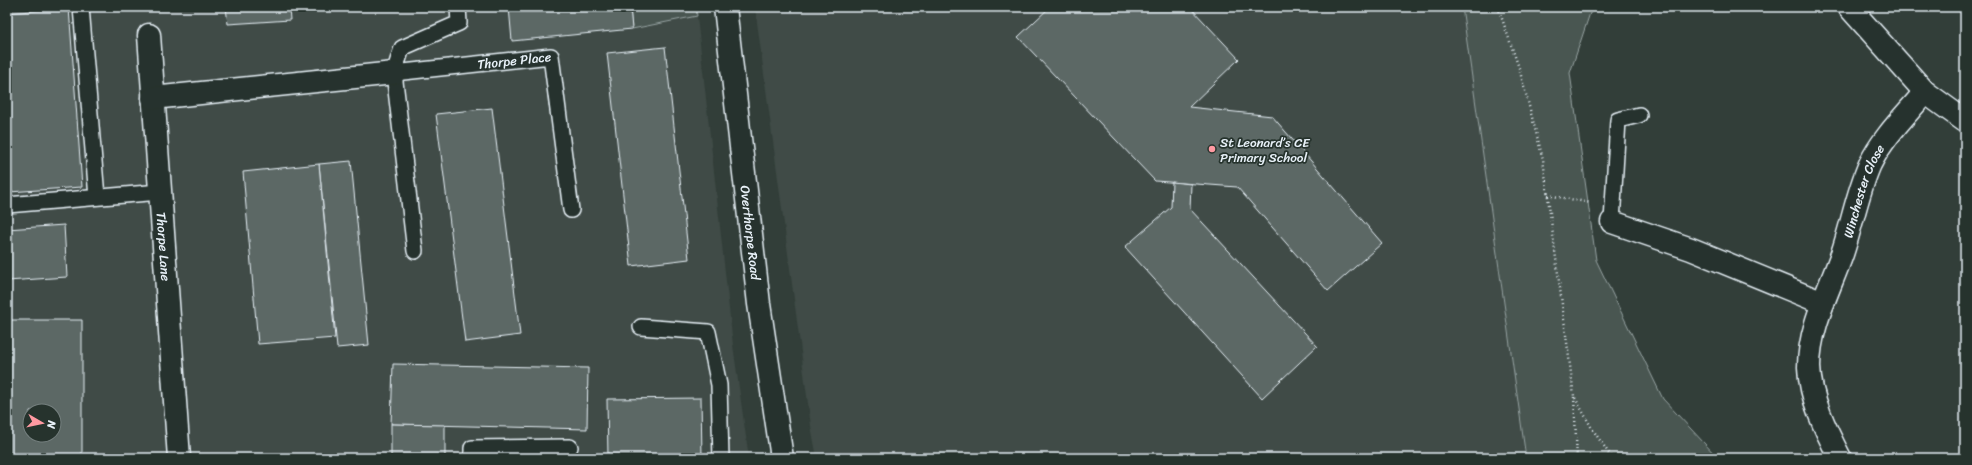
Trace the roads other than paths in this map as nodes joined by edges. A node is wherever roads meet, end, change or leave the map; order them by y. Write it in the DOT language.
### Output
graph roads {
  1 [pos="81,7"];
  2 [pos="458,7"];
  3 [pos="725,7"];
  4 [pos="1849,7"];
  5 [pos="149,35"];
  6 [pos="394,73"];
  7 [pos="1925,92"];
  8 [pos="153,98"];
  9 [pos="1639,115"];
  10 [pos="1965,121"];
  11 [pos="160,192"];
  12 [pos="97,197"];
  13 [pos="7,205"];
  14 [pos="571,210"];
  15 [pos="1612,222"];
  16 [pos="415,251"];
  17 [pos="1823,303"];
  18 [pos="641,327"];
  19 [pos="570,447"];
  20 [pos="179,458"];
  21 [pos="472,458"];
  22 [pos="721,458"];
  23 [pos="782,458"];
  24 [pos="1840,458"];
  1 -- 12 [label="lane"];
  2 -- 6 [label="lane"];
  3 -- 23 [label="street, Overthorpe Road"];
  4 -- 7 [label="street"];
  5 -- 8 [label="street, Thorpe Lane"];
  6 -- 8 [label="street, Thorpe Place"];
  6 -- 14 [label="lane, Thorpe Place"];
  6 -- 16 [label="lane"];
  7 -- 10 [label="street"];
  7 -- 17 [label="street, Winchester Close"];
  8 -- 11 [label="street, Thorpe Lane"];
  9 -- 15 [label="lane"];
  11 -- 12 [label="lane"];
  11 -- 20 [label="street, Thorpe Lane"];
  12 -- 13 [label="lane"];
  15 -- 17 [label="street"];
  17 -- 24 [label="street, Winchester Close"];
  18 -- 22 [label="lane"];
  19 -- 21 [label="lane"];
}
